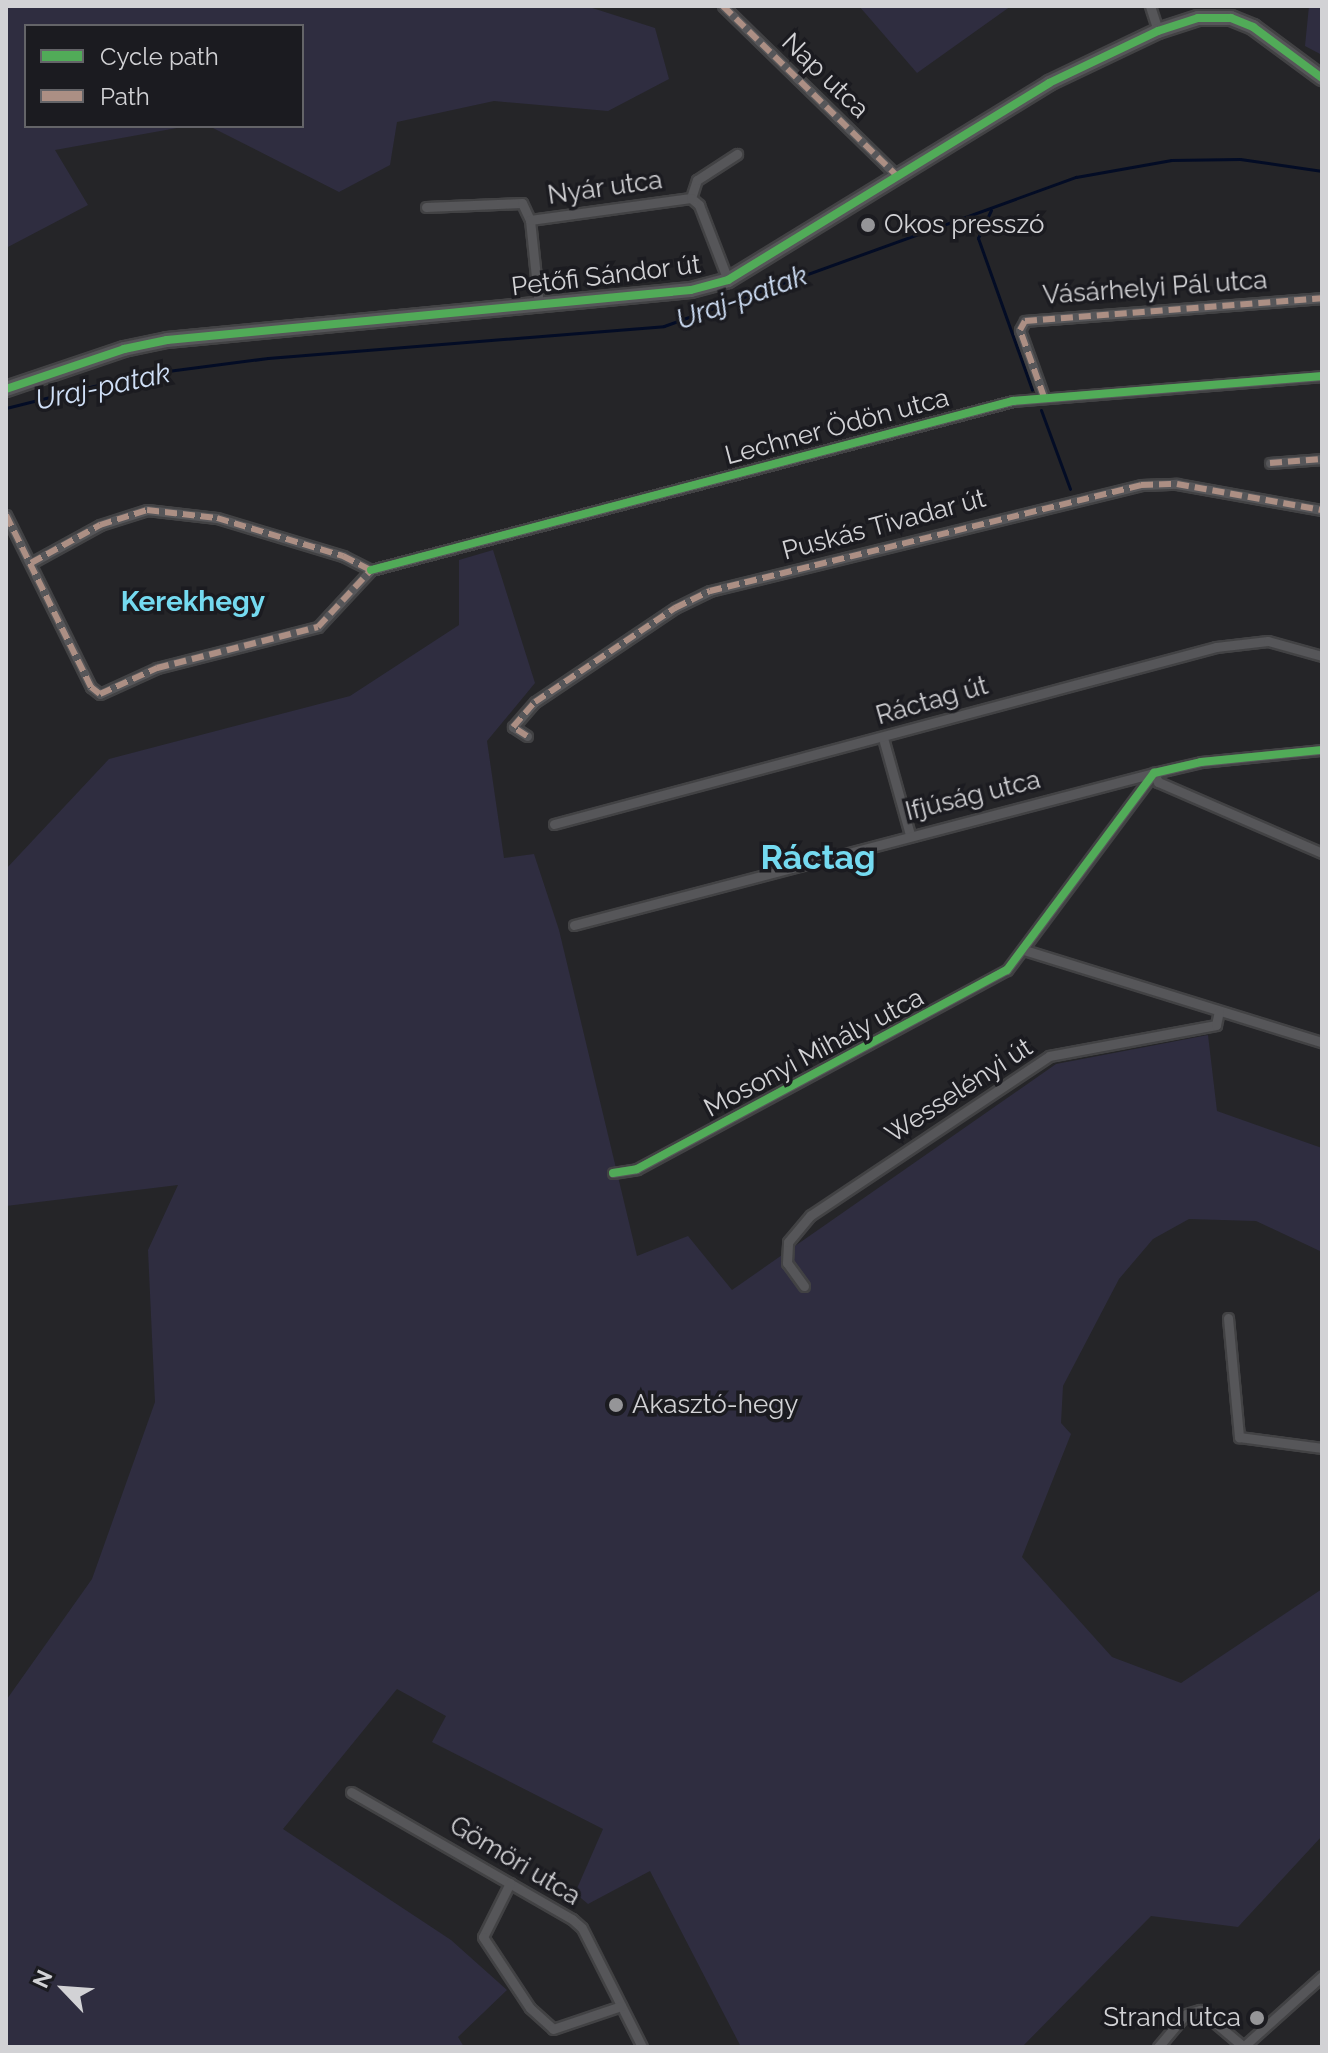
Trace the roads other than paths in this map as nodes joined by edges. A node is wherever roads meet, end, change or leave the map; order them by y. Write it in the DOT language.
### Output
graph roads {
  1 [pos="723,6"];
  2 [pos="1150,6"];
  3 [pos="1158,31"];
  4 [pos="1322,78"];
  5 [pos="737,154"];
  6 [pos="898,177"];
  7 [pos="691,198"];
  8 [pos="426,207"];
  9 [pos="530,220"];
  10 [pos="728,280"];
  11 [pos="1322,298"];
  12 [pos="539,305"];
  13 [pos="1322,376"];
  14 [pos="6,389"];
  15 [pos="1044,397"];
  16 [pos="1322,459"];
  17 [pos="1270,463"];
  18 [pos="1322,510"];
  19 [pos="6,515"];
  20 [pos="31,563"];
  21 [pos="371,570"];
  22 [pos="1322,656"];
  23 [pos="527,736"];
  24 [pos="883,738"];
  25 [pos="1322,750"];
  26 [pos="1154,773"];
  27 [pos="554,824"];
  28 [pos="910,835"];
  29 [pos="1322,853"];
  30 [pos="574,925"];
  31 [pos="1024,950"];
  32 [pos="1219,1011"];
  33 [pos="1322,1042"];
  34 [pos="613,1173"];
  35 [pos="804,1286"];
  36 [pos="1228,1318"];
  37 [pos="1322,1448"];
  38 [pos="351,1792"];
  39 [pos="510,1883"];
  40 [pos="1322,1976"];
  41 [pos="621,2006"];
  42 [pos="642,2047"];
  43 [pos="1158,2047"];
  44 [pos="1243,2047"];
  1 -- 6 [label="street, Nap utca"];
  2 -- 3 [label="street"];
  3 -- 4 [label="street, Petőfi Sándor út"];
  3 -- 6 [label="street, Petőfi Sándor út"];
  5 -- 7 [label="street"];
  6 -- 10 [label="street, Petőfi Sándor út"];
  7 -- 9 [label="street, Nyár utca"];
  7 -- 10 [label="street, Nyár utca"];
  8 -- 9 [label="street, Nyár utca"];
  9 -- 12 [label="street, Nyár utca"];
  10 -- 12 [label="street, Petőfi Sándor út"];
  11 -- 15 [label="street, Vásárhelyi Pál utca"];
  12 -- 14 [label="street, Petőfi Sándor út"];
  13 -- 15 [label="street, Lechner Ödön utca"];
  15 -- 21 [label="street, Lechner Ödön utca"];
  16 -- 17 [label="street"];
  18 -- 23 [label="street, Puskás Tivadar út"];
  19 -- 20 [label="street"];
  20 -- 21 [label="street"];
  20 -- 21 [label="street"];
  22 -- 24 [label="street, Ráctag út"];
  24 -- 27 [label="street, Ráctag út"];
  24 -- 28 [label="street"];
  25 -- 26 [label="street"];
  26 -- 28 [label="street, Ifjúság utca"];
  26 -- 29 [label="street"];
  26 -- 31 [label="street, Mosonyi Mihály utca"];
  28 -- 30 [label="street, Ifjúság utca"];
  31 -- 32 [label="street"];
  31 -- 34 [label="street, Mosonyi Mihály utca"];
  32 -- 33 [label="street"];
  32 -- 35 [label="street, Wesselényi út"];
  36 -- 37 [label="street"];
  38 -- 39 [label="street, Gömöri utca"];
  39 -- 41 [label="street, Gömöri utca"];
  39 -- 41 [label="street"];
  40 -- 44 [label="street"];
  41 -- 42 [label="street, Gömöri utca"];
  43 -- 44 [label="street"];
}
